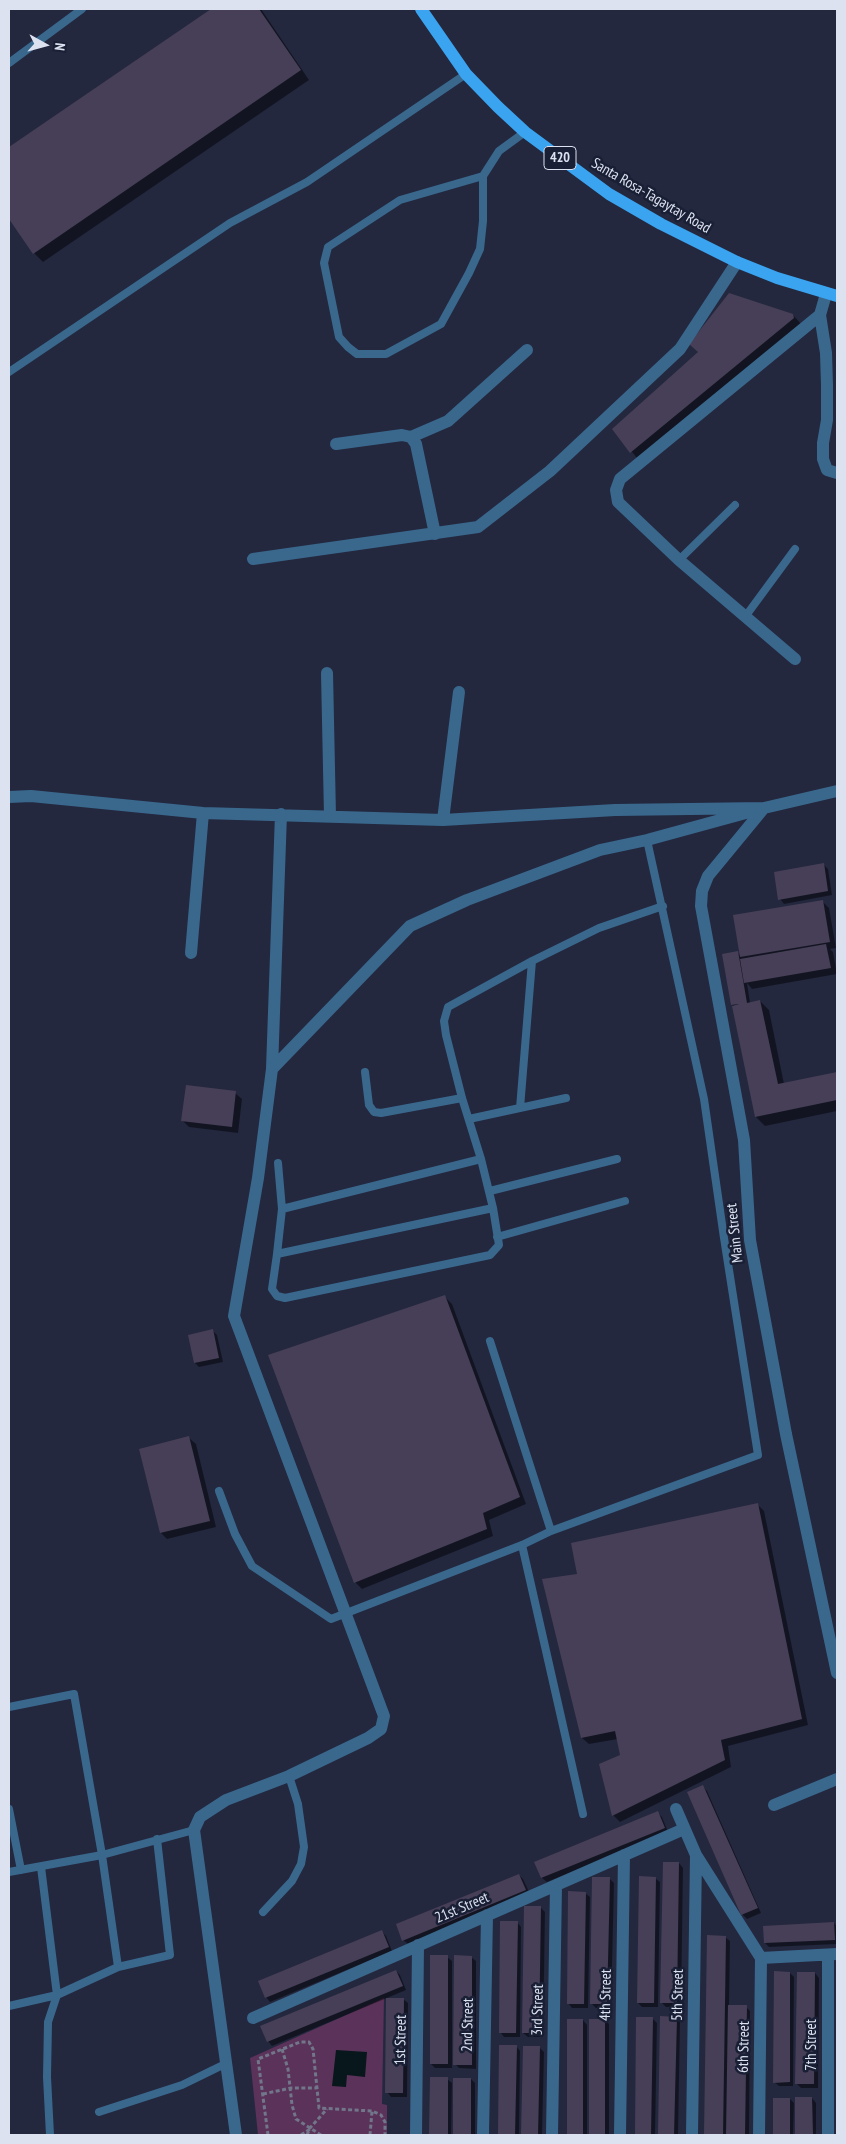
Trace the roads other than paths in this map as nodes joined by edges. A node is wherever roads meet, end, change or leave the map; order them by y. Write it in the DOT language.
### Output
graph roads {
  1 [pos="82,9"];
  2 [pos="421,9"];
  3 [pos="9,63"];
  4 [pos="466,74"];
  5 [pos="524,132"];
  6 [pos="483,176"];
  7 [pos="737,262"];
  8 [pos="832,295"];
  9 [pos="820,315"];
  10 [pos="528,350"];
  11 [pos="9,372"];
  12 [pos="411,437"];
  13 [pos="336,444"];
  14 [pos="837,473"];
  15 [pos="735,505"];
  16 [pos="435,534"];
  17 [pos="795,549"];
  18 [pos="253,559"];
  19 [pos="678,560"];
  20 [pos="745,617"];
  21 [pos="795,660"];
  22 [pos="327,673"];
  23 [pos="458,692"];
  24 [pos="837,791"];
  25 [pos="9,797"];
  26 [pos="764,808"];
  27 [pos="203,813"];
  28 [pos="282,814"];
  29 [pos="330,816"];
  30 [pos="443,820"];
  31 [pos="647,840"];
  32 [pos="662,906"];
  33 [pos="191,953"];
  34 [pos="532,961"];
  35 [pos="272,1069"];
  36 [pos="365,1072"];
  37 [pos="462,1098"];
  38 [pos="566,1098"];
  39 [pos="520,1108"];
  40 [pos="469,1119"];
  41 [pos="481,1158"];
  42 [pos="616,1159"];
  43 [pos="278,1163"];
  44 [pos="490,1191"];
  45 [pos="625,1201"];
  46 [pos="493,1208"];
  47 [pos="282,1209"];
  48 [pos="498,1237"];
  49 [pos="277,1254"];
  50 [pos="490,1341"];
  51 [pos="219,1490"];
  52 [pos="551,1531"];
  53 [pos="522,1545"];
  54 [pos="345,1612"];
  55 [pos="837,1673"];
  56 [pos="9,1707"];
  57 [pos="289,1776"];
  58 [pos="837,1779"];
  59 [pos="774,1806"];
  60 [pos="9,1809"];
  61 [pos="676,1809"];
  62 [pos="584,1814"];
  63 [pos="684,1829"];
  64 [pos="194,1830"];
  65 [pos="157,1839"];
  66 [pos="102,1855"];
  67 [pos="624,1855"];
  68 [pos="696,1855"];
  69 [pos="41,1866"];
  70 [pos="21,1870"];
  71 [pos="9,1872"];
  72 [pos="556,1885"];
  73 [pos="263,1912"];
  74 [pos="487,1915"];
  75 [pos="418,1944"];
  76 [pos="833,1955"];
  77 [pos="761,1958"];
  78 [pos="118,1967"];
  79 [pos="57,1995"];
  80 [pos="9,2006"];
  81 [pos="253,2018"];
  82 [pos="225,2064"];
  83 [pos="99,2112"];
  84 [pos="50,2135"];
  85 [pos="236,2135"];
  86 [pos="416,2135"];
  87 [pos="483,2135"];
  88 [pos="552,2135"];
  89 [pos="620,2135"];
  90 [pos="692,2135"];
  91 [pos="759,2135"];
  92 [pos="828,2135"];
  1 -- 3 [label="lane"];
  2 -- 4 [label="main road, Santa Rosa-Tagaytay Road / 420"];
  4 -- 5 [label="main road, Santa Rosa-Tagaytay Road / 420"];
  4 -- 11 [label="lane"];
  5 -- 6 [label="lane"];
  5 -- 7 [label="main road, Santa Rosa-Tagaytay Road / 420"];
  6 -- 6 [label="lane"];
  7 -- 8 [label="main road, Santa Rosa-Tagaytay Road / 420"];
  7 -- 16 [label="street"];
  8 -- 9 [label="street"];
  9 -- 14 [label="street"];
  9 -- 19 [label="street"];
  10 -- 12 [label="street"];
  12 -- 13 [label="street"];
  12 -- 16 [label="street"];
  15 -- 19 [label="lane"];
  16 -- 18 [label="street"];
  17 -- 20 [label="lane"];
  19 -- 20 [label="street"];
  20 -- 21 [label="street"];
  22 -- 29 [label="street"];
  23 -- 30 [label="street"];
  24 -- 26 [label="street"];
  25 -- 27 [label="street"];
  26 -- 30 [label="street"];
  26 -- 31 [label="street"];
  26 -- 55 [label="street, Main Street"];
  27 -- 28 [label="street"];
  27 -- 33 [label="street"];
  28 -- 29 [label="street"];
  28 -- 35 [label="street"];
  29 -- 30 [label="street"];
  31 -- 32 [label="lane"];
  31 -- 35 [label="street"];
  32 -- 34 [label="lane"];
  32 -- 52 [label="lane"];
  34 -- 37 [label="lane"];
  34 -- 39 [label="lane"];
  35 -- 54 [label="street"];
  36 -- 37 [label="lane"];
  37 -- 40 [label="lane"];
  38 -- 39 [label="lane"];
  39 -- 40 [label="lane"];
  40 -- 41 [label="lane"];
  41 -- 44 [label="lane"];
  41 -- 47 [label="lane"];
  42 -- 44 [label="lane"];
  43 -- 47 [label="lane"];
  44 -- 46 [label="lane"];
  45 -- 48 [label="lane"];
  46 -- 48 [label="lane"];
  46 -- 49 [label="lane"];
  47 -- 49 [label="lane"];
  48 -- 49 [label="lane"];
  50 -- 52 [label="lane"];
  51 -- 54 [label="lane"];
  52 -- 53 [label="lane"];
  53 -- 54 [label="lane"];
  53 -- 62 [label="lane"];
  54 -- 57 [label="street"];
  56 -- 66 [label="lane"];
  57 -- 64 [label="street"];
  57 -- 73 [label="lane"];
  58 -- 59 [label="street"];
  60 -- 70 [label="lane"];
  61 -- 63 [label="street"];
  63 -- 67 [label="street, 21st Street"];
  63 -- 68 [label="street"];
  64 -- 65 [label="lane"];
  64 -- 82 [label="street"];
  65 -- 66 [label="lane"];
  65 -- 78 [label="lane"];
  66 -- 69 [label="lane"];
  66 -- 78 [label="lane"];
  67 -- 72 [label="street, 21st Street"];
  67 -- 89 [label="street, 4th Street"];
  68 -- 77 [label="street"];
  68 -- 90 [label="street, 5th Street"];
  69 -- 70 [label="lane"];
  69 -- 79 [label="lane"];
  70 -- 71 [label="lane"];
  72 -- 74 [label="street, 21st Street"];
  72 -- 88 [label="street, 3rd Street"];
  74 -- 75 [label="street, 21st Street"];
  74 -- 87 [label="street, 2nd Street"];
  75 -- 81 [label="street, 21st Street"];
  75 -- 86 [label="street, 1st Street"];
  76 -- 77 [label="street"];
  76 -- 92 [label="street, 7th Street"];
  77 -- 91 [label="street, 6th Street"];
  78 -- 79 [label="lane"];
  79 -- 80 [label="lane"];
  79 -- 84 [label="lane"];
  82 -- 83 [label="lane"];
  82 -- 85 [label="street"];
}
